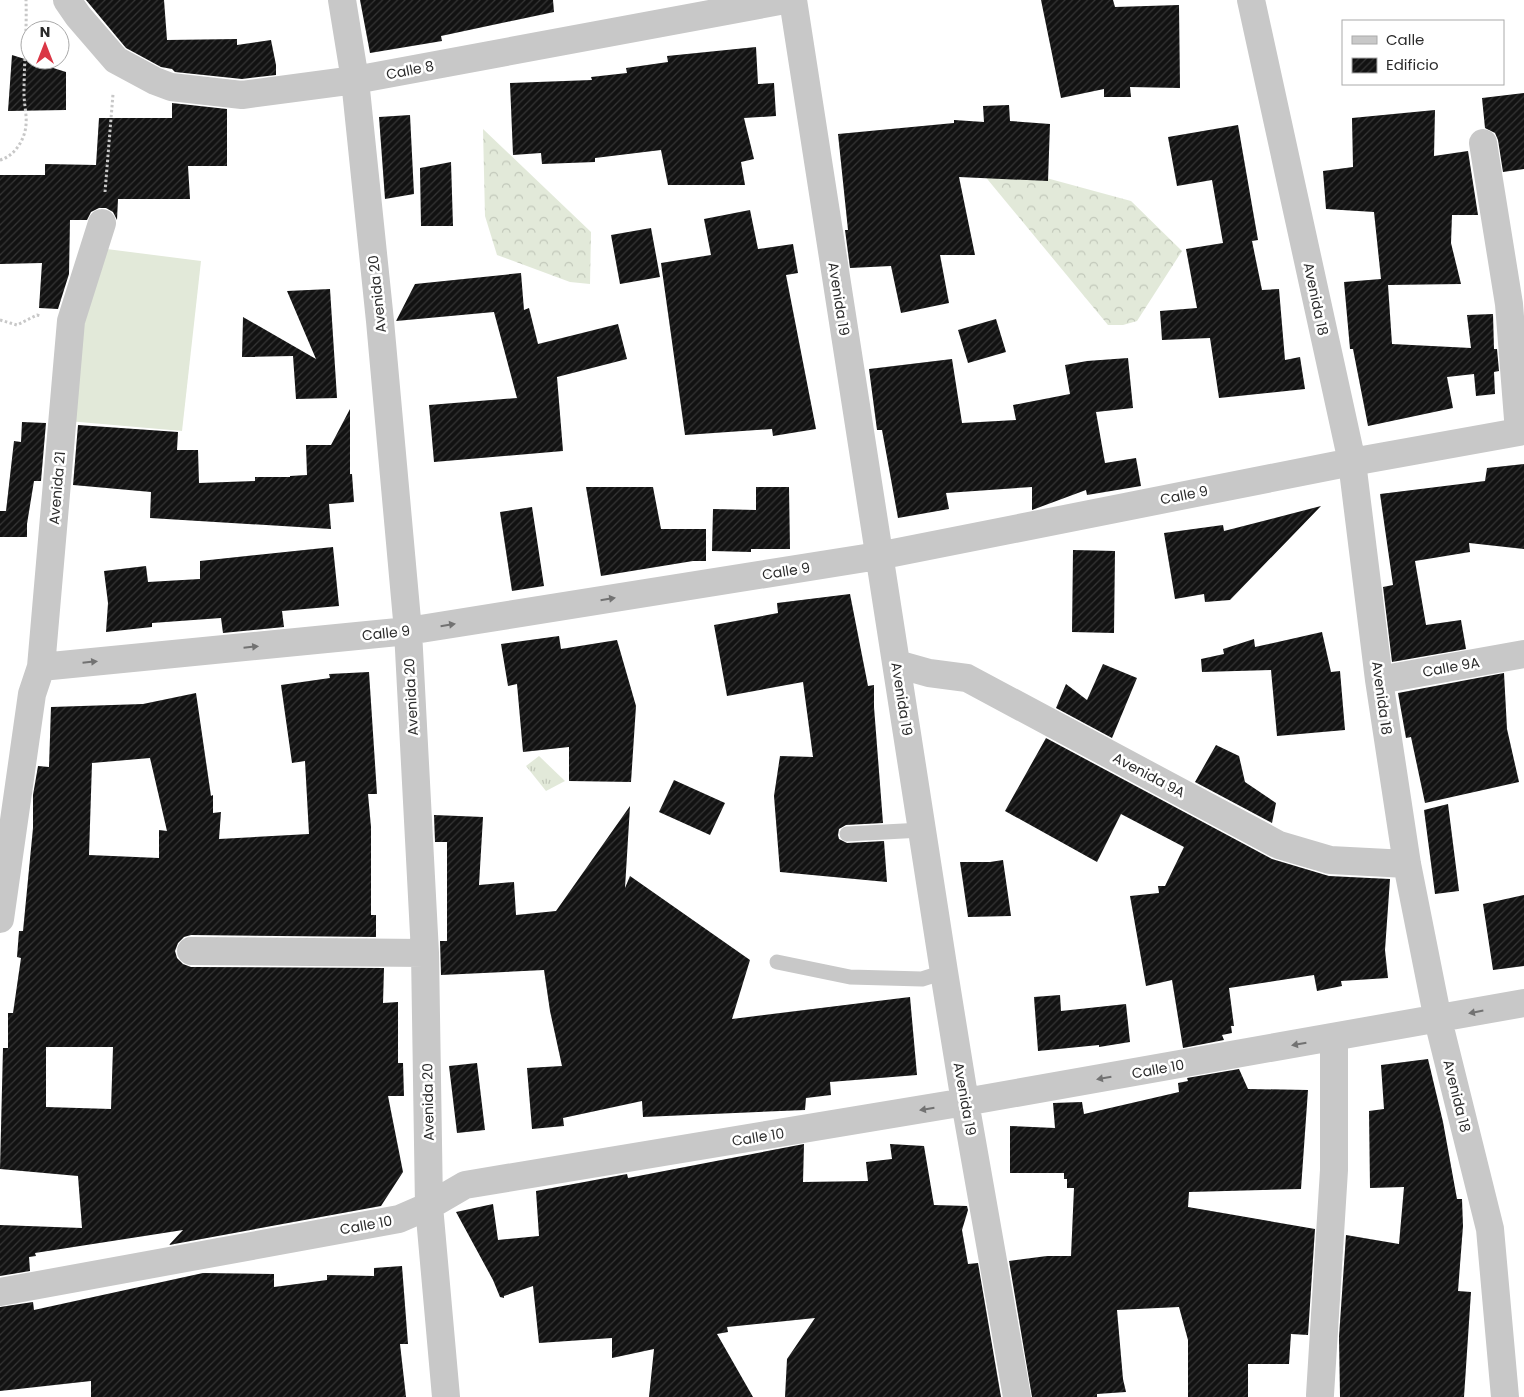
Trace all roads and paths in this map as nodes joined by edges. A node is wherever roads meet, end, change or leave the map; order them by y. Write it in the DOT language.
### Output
graph roads {
  1 [pos="26,0"];
  2 [pos="66,0"];
  3 [pos="342,0"];
  4 [pos="785,0"];
  5 [pos="793,0"];
  6 [pos="1251,0"];
  7 [pos="27,20"];
  8 [pos="116,60"];
  9 [pos="26,70"];
  10 [pos="355,80"];
  11 [pos="1483,142"];
  12 [pos="0,160"];
  13 [pos="102,223"];
  14 [pos="0,320"];
  15 [pos="71,321"];
  16 [pos="1521,432"];
  17 [pos="1352,462"];
  18 [pos="878,556"];
  19 [pos="408,631"];
  20 [pos="1524,654"];
  21 [pos="896,664"];
  22 [pos="41,667"];
  23 [pos="1379,680"];
  24 [pos="922,830"];
  25 [pos="847,834"];
  26 [pos="1407,864"];
  27 [pos="0,919"];
  28 [pos="191,951"];
  29 [pos="425,953"];
  30 [pos="777,962"];
  31 [pos="944,972"];
  32 [pos="1524,1003"];
  33 [pos="1438,1020"];
  34 [pos="1334,1038"];
  35 [pos="965,1102"];
  36 [pos="429,1206"];
  37 [pos="0,1292"];
  38 [pos="1320,1395"];
  39 [pos="446,1397"];
  40 [pos="1017,1397"];
  41 [pos="1505,1397"];
  1 -- 7 [label="path"];
  2 -- 8 [label="street, Calle 8"];
  3 -- 10 [label="street, Avenida 20"];
  4 -- 10 [label="street, Calle 8"];
  5 -- 18 [label="street, Avenida 19"];
  6 -- 17 [label="street, Avenida 18"];
  8 -- 10 [label="street, Calle 8"];
  8 -- 13 [label="path"];
  9 -- 12 [label="path"];
  10 -- 19 [label="street, Avenida 20"];
  11 -- 16 [label="street"];
  13 -- 15 [label="street, Avenida 21"];
  14 -- 15 [label="path"];
  15 -- 22 [label="street, Avenida 21"];
  16 -- 17 [label="street, Calle 9"];
  17 -- 18 [label="street, Calle 9"];
  17 -- 23 [label="street, Avenida 18"];
  19 -- 18 [label="street, Calle 9, one-way"];
  18 -- 21 [label="street, Avenida 19"];
  22 -- 19 [label="street, Calle 9, one-way"];
  19 -- 29 [label="street, Avenida 20"];
  20 -- 23 [label="street, Calle 9A"];
  21 -- 24 [label="street, Avenida 19"];
  21 -- 26 [label="street, Avenida 9A"];
  22 -- 27 [label="street, Avenida 21"];
  23 -- 26 [label="street, Avenida 18"];
  24 -- 25 [label="lane"];
  24 -- 31 [label="street, Avenida 19"];
  26 -- 33 [label="street, Avenida 18"];
  28 -- 29 [label="street"];
  29 -- 36 [label="street, Avenida 20"];
  30 -- 31 [label="lane"];
  31 -- 35 [label="street, Avenida 19"];
  32 -- 33 [label="street, Calle 10, one-way"];
  33 -- 34 [label="street, Calle 10"];
  33 -- 41 [label="street, Avenida 18"];
  34 -- 35 [label="street, Calle 10, one-way"];
  34 -- 38 [label="street"];
  35 -- 36 [label="street, Calle 10, one-way"];
  35 -- 40 [label="street, Avenida 19"];
  36 -- 37 [label="street, Calle 10"];
  36 -- 39 [label="street, Avenida 20"];
}
